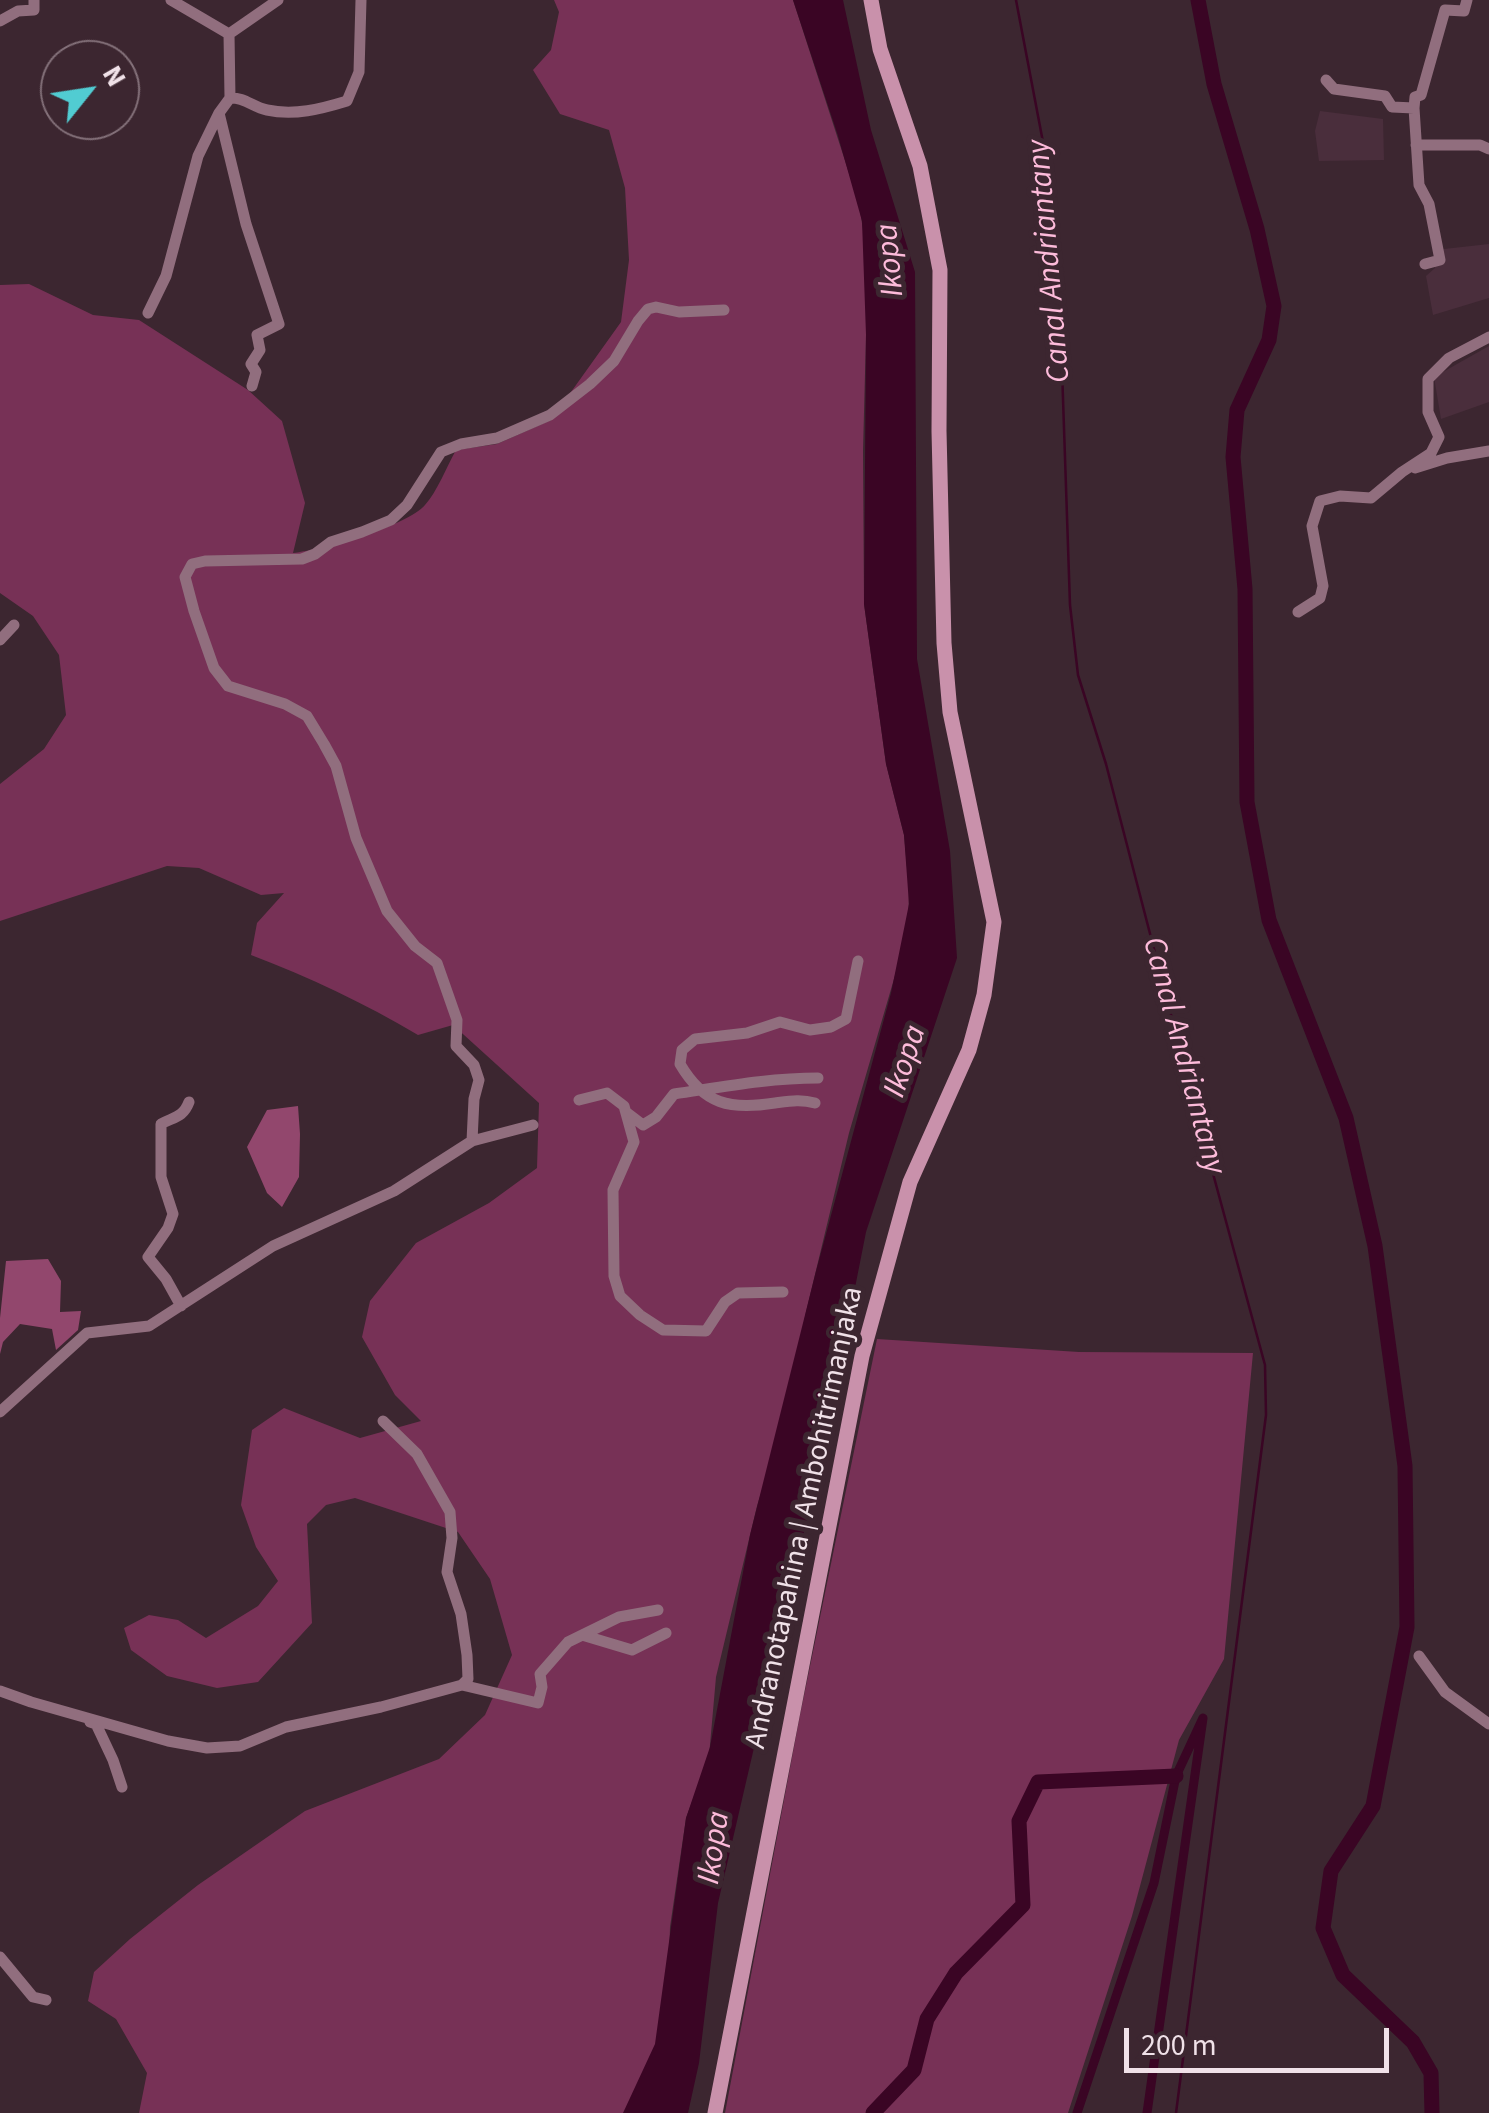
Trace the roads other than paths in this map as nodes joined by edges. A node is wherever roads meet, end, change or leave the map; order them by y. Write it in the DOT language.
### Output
graph roads {
  1 [pos="34,0"];
  2 [pos="172,0"];
  3 [pos="278,0"];
  4 [pos="361,0"];
  5 [pos="870,0"];
  6 [pos="1466,0"];
  7 [pos="0,21"];
  8 [pos="229,34"];
  9 [pos="1326,80"];
  10 [pos="230,98"];
  11 [pos="1414,108"];
  12 [pos="220,112"];
  13 [pos="1416,145"];
  14 [pos="1489,149"];
  15 [pos="1425,264"];
  16 [pos="724,310"];
  17 [pos="148,313"];
  18 [pos="1489,338"];
  19 [pos="252,386"];
  20 [pos="1489,451"];
  21 [pos="1402,472"];
  22 [pos="1298,612"];
  23 [pos="14,625"];
  24 [pos="0,640"];
  25 [pos="858,961"];
  26 [pos="818,1078"];
  27 [pos="700,1090"];
  28 [pos="578,1100"];
  29 [pos="189,1102"];
  30 [pos="815,1103"];
  31 [pos="626,1112"];
  32 [pos="532,1125"];
  33 [pos="472,1142"];
  34 [pos="783,1292"];
  35 [pos="181,1306"];
  36 [pos="0,1412"];
  37 [pos="383,1422"];
  38 [pos="658,1610"];
  39 [pos="666,1633"];
  40 [pos="582,1635"];
  41 [pos="1420,1656"];
  42 [pos="462,1685"];
  43 [pos="0,1692"];
  44 [pos="1489,1724"];
  45 [pos="122,1786"];
  46 [pos="0,1958"];
  47 [pos="46,2000"];
  48 [pos="714,2113"];
  1 -- 7 [label="street"];
  2 -- 8 [label="street"];
  3 -- 8 [label="street"];
  4 -- 10 [label="street"];
  5 -- 48 [label="main road, Andranotapahina | Ambohitrimanjaka"];
  6 -- 11 [label="street"];
  8 -- 10 [label="street"];
  9 -- 11 [label="street"];
  10 -- 12 [label="street"];
  11 -- 13 [label="street"];
  12 -- 17 [label="street"];
  12 -- 19 [label="street"];
  13 -- 14 [label="street"];
  13 -- 15 [label="street"];
  16 -- 33 [label="street"];
  18 -- 21 [label="street"];
  20 -- 21 [label="street"];
  21 -- 22 [label="street"];
  23 -- 24 [label="street"];
  25 -- 27 [label="street"];
  26 -- 27 [label="street"];
  27 -- 30 [label="street"];
  27 -- 31 [label="street"];
  28 -- 31 [label="street"];
  29 -- 35 [label="street"];
  31 -- 34 [label="street"];
  32 -- 33 [label="street"];
  33 -- 35 [label="street"];
  35 -- 36 [label="street"];
  37 -- 42 [label="street"];
  38 -- 40 [label="street"];
  39 -- 40 [label="street"];
  40 -- 42 [label="street"];
  41 -- 44 [label="street"];
  42 -- 43 [label="street"];
  43 -- 45 [label="street"];
  46 -- 47 [label="street"];
}
